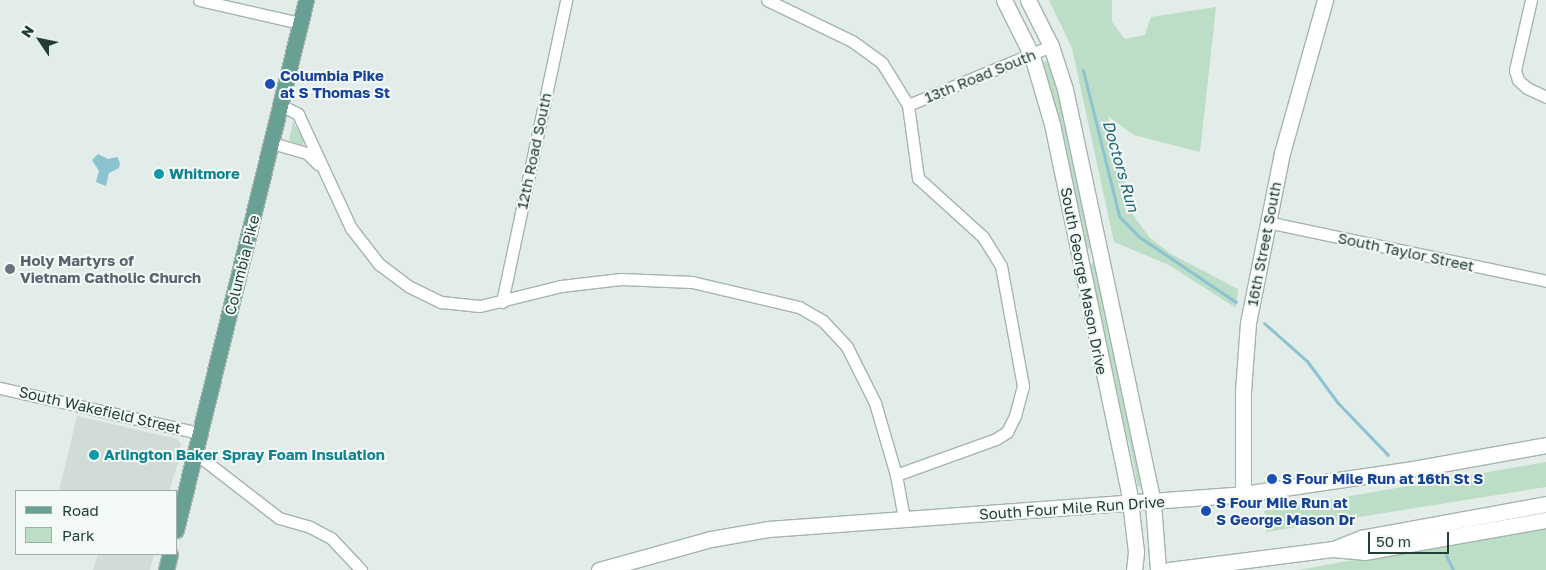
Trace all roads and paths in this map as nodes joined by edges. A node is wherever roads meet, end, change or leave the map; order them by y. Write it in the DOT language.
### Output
graph roads {
  1 [pos="199,0"];
  2 [pos="306,0"];
  3 [pos="566,0"];
  4 [pos="1004,0"];
  5 [pos="1028,0"];
  6 [pos="1325,0"];
  7 [pos="1531,0"];
  8 [pos="770,1"];
  9 [pos="300,23"];
  10 [pos="1051,46"];
  11 [pos="1032,56"];
  12 [pos="1546,97"];
  13 [pos="281,105"];
  14 [pos="908,105"];
  15 [pos="272,143"];
  16 [pos="322,167"];
  17 [pos="1267,222"];
  18 [pos="1100,253"];
  19 [pos="1080,257"];
  20 [pos="1546,281"];
  21 [pos="502,302"];
  22 [pos="0,388"];
  23 [pos="200,434"];
  24 [pos="1546,445"];
  25 [pos="195,454"];
  26 [pos="896,475"];
  27 [pos="1243,494"];
  28 [pos="1153,503"];
  29 [pos="1131,504"];
  30 [pos="1546,504"];
  31 [pos="904,518"];
  32 [pos="1546,520"];
  33 [pos="178,522"];
  34 [pos="1332,549"];
  35 [pos="170,555"];
  36 [pos="166,570"];
  37 [pos="361,570"];
  38 [pos="599,570"];
  39 [pos="1134,570"];
  40 [pos="1158,570"];
  41 [pos="1169,570"];
  1 -- 9 [label="street"];
  2 -- 9 [label="main road, Columbia Pike"];
  3 -- 21 [label="street, 12th Road South"];
  4 -- 11 [label="main road, South George Mason Drive"];
  5 -- 10 [label="main road, South George Mason Drive"];
  6 -- 17 [label="main road, 16th Street South"];
  7 -- 12 [label="street"];
  8 -- 14 [label="street"];
  9 -- 13 [label="main road, Columbia Pike"];
  10 -- 11 [label="street, 13th Road South"];
  10 -- 18 [label="main road, South George Mason Drive"];
  11 -- 14 [label="street, 13th Road South"];
  11 -- 19 [label="main road, South George Mason Drive"];
  13 -- 15 [label="main road, Columbia Pike"];
  13 -- 16 [label="street"];
  14 -- 26 [label="street"];
  15 -- 16 [label="street"];
  15 -- 23 [label="main road, Columbia Pike"];
  16 -- 21 [label="street"];
  17 -- 20 [label="street, South Taylor Street"];
  17 -- 27 [label="main road, 16th Street South"];
  18 -- 19 [label="main road"];
  18 -- 28 [label="main road, South George Mason Drive"];
  19 -- 29 [label="main road, South George Mason Drive"];
  21 -- 26 [label="street"];
  22 -- 23 [label="street, South Wakefield Street"];
  23 -- 25 [label="main road, Columbia Pike"];
  24 -- 27 [label="main road, South Four Mile Run Drive"];
  25 -- 33 [label="main road, Columbia Pike"];
  25 -- 37 [label="street"];
  26 -- 31 [label="street"];
  27 -- 28 [label="main road, South Four Mile Run Drive"];
  28 -- 29 [label="main road, South Four Mile Run Drive"];
  28 -- 40 [label="main road, South George Mason Drive"];
  29 -- 31 [label="main road, South Four Mile Run Drive"];
  29 -- 39 [label="main road, South George Mason Drive"];
  30 -- 34 [label="main road"];
  31 -- 38 [label="main road, South Four Mile Run Drive"];
  32 -- 34 [label="main road"];
  34 -- 41 [label="main road"];
  35 -- 36 [label="main road"];
}
